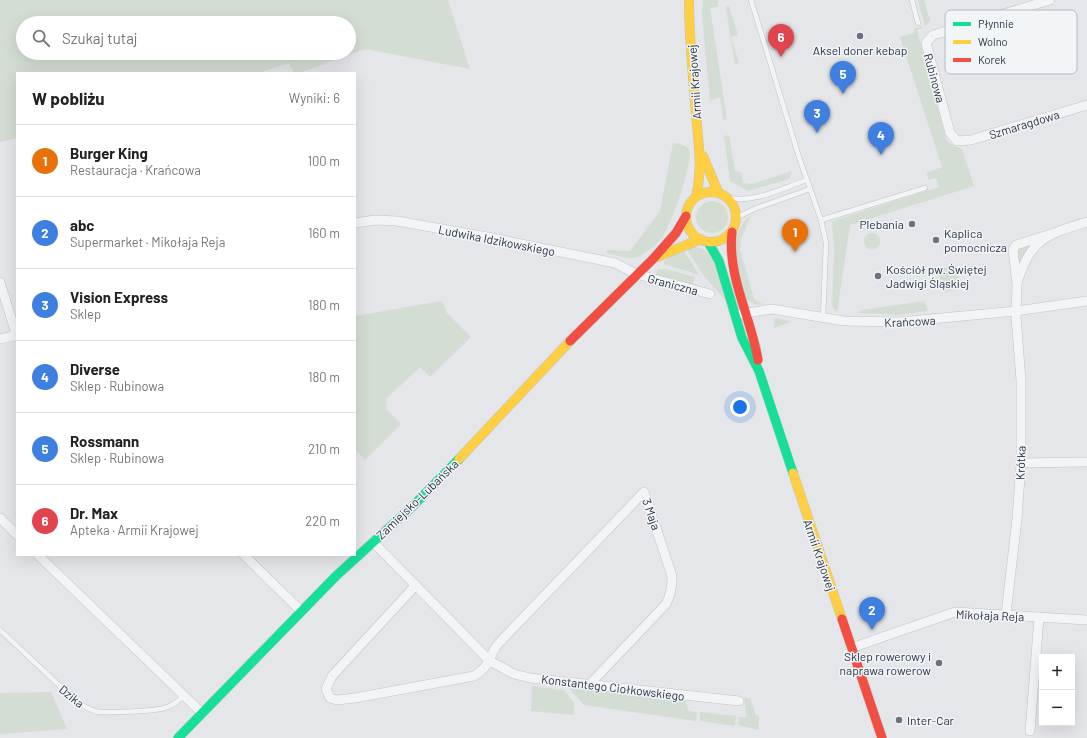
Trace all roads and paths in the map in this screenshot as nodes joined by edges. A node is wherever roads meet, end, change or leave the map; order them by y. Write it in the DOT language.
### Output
graph roads {
  1 [pos="688,0"];
  2 [pos="750,0"];
  3 [pos="912,0"];
  4 [pos="1050,0"];
  5 [pos="1017,10"];
  6 [pos="918,23"];
  7 [pos="945,31"];
  8 [pos="1087,105"];
  9 [pos="962,142"];
  10 [pos="701,149"];
  11 [pos="807,180"];
  12 [pos="925,188"];
  13 [pos="810,189"];
  14 [pos="718,192"];
  15 [pos="696,196"];
  16 [pos="728,198"];
  17 [pos="686,216"];
  18 [pos="736,218"];
  19 [pos="821,220"];
  20 [pos="1087,222"];
  21 [pos="356,223"];
  22 [pos="732,232"];
  23 [pos="1051,234"];
  24 [pos="704,240"];
  25 [pos="654,258"];
  26 [pos="636,274"];
  27 [pos="0,282"];
  28 [pos="1016,284"];
  29 [pos="710,294"];
  30 [pos="1087,301"];
  31 [pos="1016,311"];
  32 [pos="745,313"];
  33 [pos="735,316"];
  34 [pos="823,318"];
  35 [pos="16,336"];
  36 [pos="0,339"];
  37 [pos="759,371"];
  38 [pos="1087,462"];
  39 [pos="1021,463"];
  40 [pos="0,518"];
  41 [pos="16,534"];
  42 [pos="373,542"];
  43 [pos="39,556"];
  44 [pos="245,556"];
  45 [pos="416,585"];
  46 [pos="301,610"];
  47 [pos="1006,614"];
  48 [pos="1039,617"];
  49 [pos="1087,620"];
  50 [pos="0,630"];
  51 [pos="851,648"];
  52 [pos="490,661"];
  53 [pos="590,684"];
  54 [pos="183,696"];
  55 [pos="739,702"];
  56 [pos="202,713"];
  57 [pos="1030,731"];
  58 [pos="178,738"];
  59 [pos="882,738"];
  1 -- 10 [label="main road, Armii Krajowej"];
  2 -- 11 [label="lane"];
  3 -- 6 [label="lane"];
  4 -- 5 [label="street, Rubinowa"];
  7 -- 9 [label="street, Rubinowa"];
  8 -- 9 [label="street, Szmaragdowa"];
  10 -- 14 [label="main road, Armii Krajowej"];
  10 -- 15 [label="main road, Armii Krajowej"];
  11 -- 13 [label="lane"];
  11 -- 16 [label="lane"];
  12 -- 19 [label="lane"];
  13 -- 18 [label="lane"];
  13 -- 19 [label="lane"];
  14 -- 15 [label="main road"];
  14 -- 16 [label="main road"];
  15 -- 17 [label="main road"];
  16 -- 18 [label="main road"];
  17 -- 24 [label="main road"];
  17 -- 25 [label="main road, Zamiejsko-Lubańska"];
  18 -- 22 [label="main road"];
  19 -- 34 [label="lane"];
  20 -- 23 [label="street"];
  21 -- 26 [label="street, Ludwika Idzikowskiego"];
  22 -- 24 [label="main road"];
  22 -- 32 [label="main road, Armii Krajowej"];
  23 -- 28 [label="street"];
  23 -- 28 [label="street, Krótka"];
  24 -- 25 [label="main road, Zamiejsko-Lubańska"];
  24 -- 33 [label="main road, Armii Krajowej"];
  25 -- 26 [label="main road, Zamiejsko-Lubańska"];
  26 -- 29 [label="street, Graniczna"];
  26 -- 42 [label="main road, Zamiejsko-Lubańska"];
  27 -- 35 [label="street"];
  28 -- 31 [label="street, Krótka"];
  30 -- 31 [label="street, Krańcowa"];
  31 -- 34 [label="street, Krańcowa"];
  31 -- 39 [label="street, Krótka"];
  32 -- 33 [label="street, Krańcowa"];
  32 -- 34 [label="street, Krańcowa"];
  32 -- 37 [label="main road, Armii Krajowej"];
  33 -- 37 [label="main road, Armii Krajowej"];
  35 -- 36 [label="street"];
  37 -- 51 [label="main road, Armii Krajowej"];
  38 -- 39 [label="street"];
  39 -- 47 [label="street, Krótka"];
  40 -- 41 [label="street"];
  42 -- 45 [label="street, Konstantego Ciołkowskiego"];
  42 -- 46 [label="main road, Zamiejsko-Lubańska"];
  43 -- 54 [label="street"];
  44 -- 46 [label="street"];
  45 -- 52 [label="street, Konstantego Ciołkowskiego"];
  45 -- 52 [label="street"];
  46 -- 56 [label="main road, Zamiejsko-Lubańska"];
  47 -- 48 [label="street, Mikołaja Reja"];
  47 -- 51 [label="street, Mikołaja Reja"];
  48 -- 49 [label="street, Mikołaja Reja"];
  48 -- 57 [label="street"];
  50 -- 54 [label="lane, Dzika"];
  51 -- 59 [label="main road, Armii Krajowej"];
  52 -- 53 [label="street, Konstantego Ciołkowskiego"];
  52 -- 53 [label="street, 3 Maja"];
  53 -- 55 [label="street, Konstantego Ciołkowskiego"];
  54 -- 56 [label="street"];
  56 -- 58 [label="main road, Zamiejsko-Lubańska"];
}
